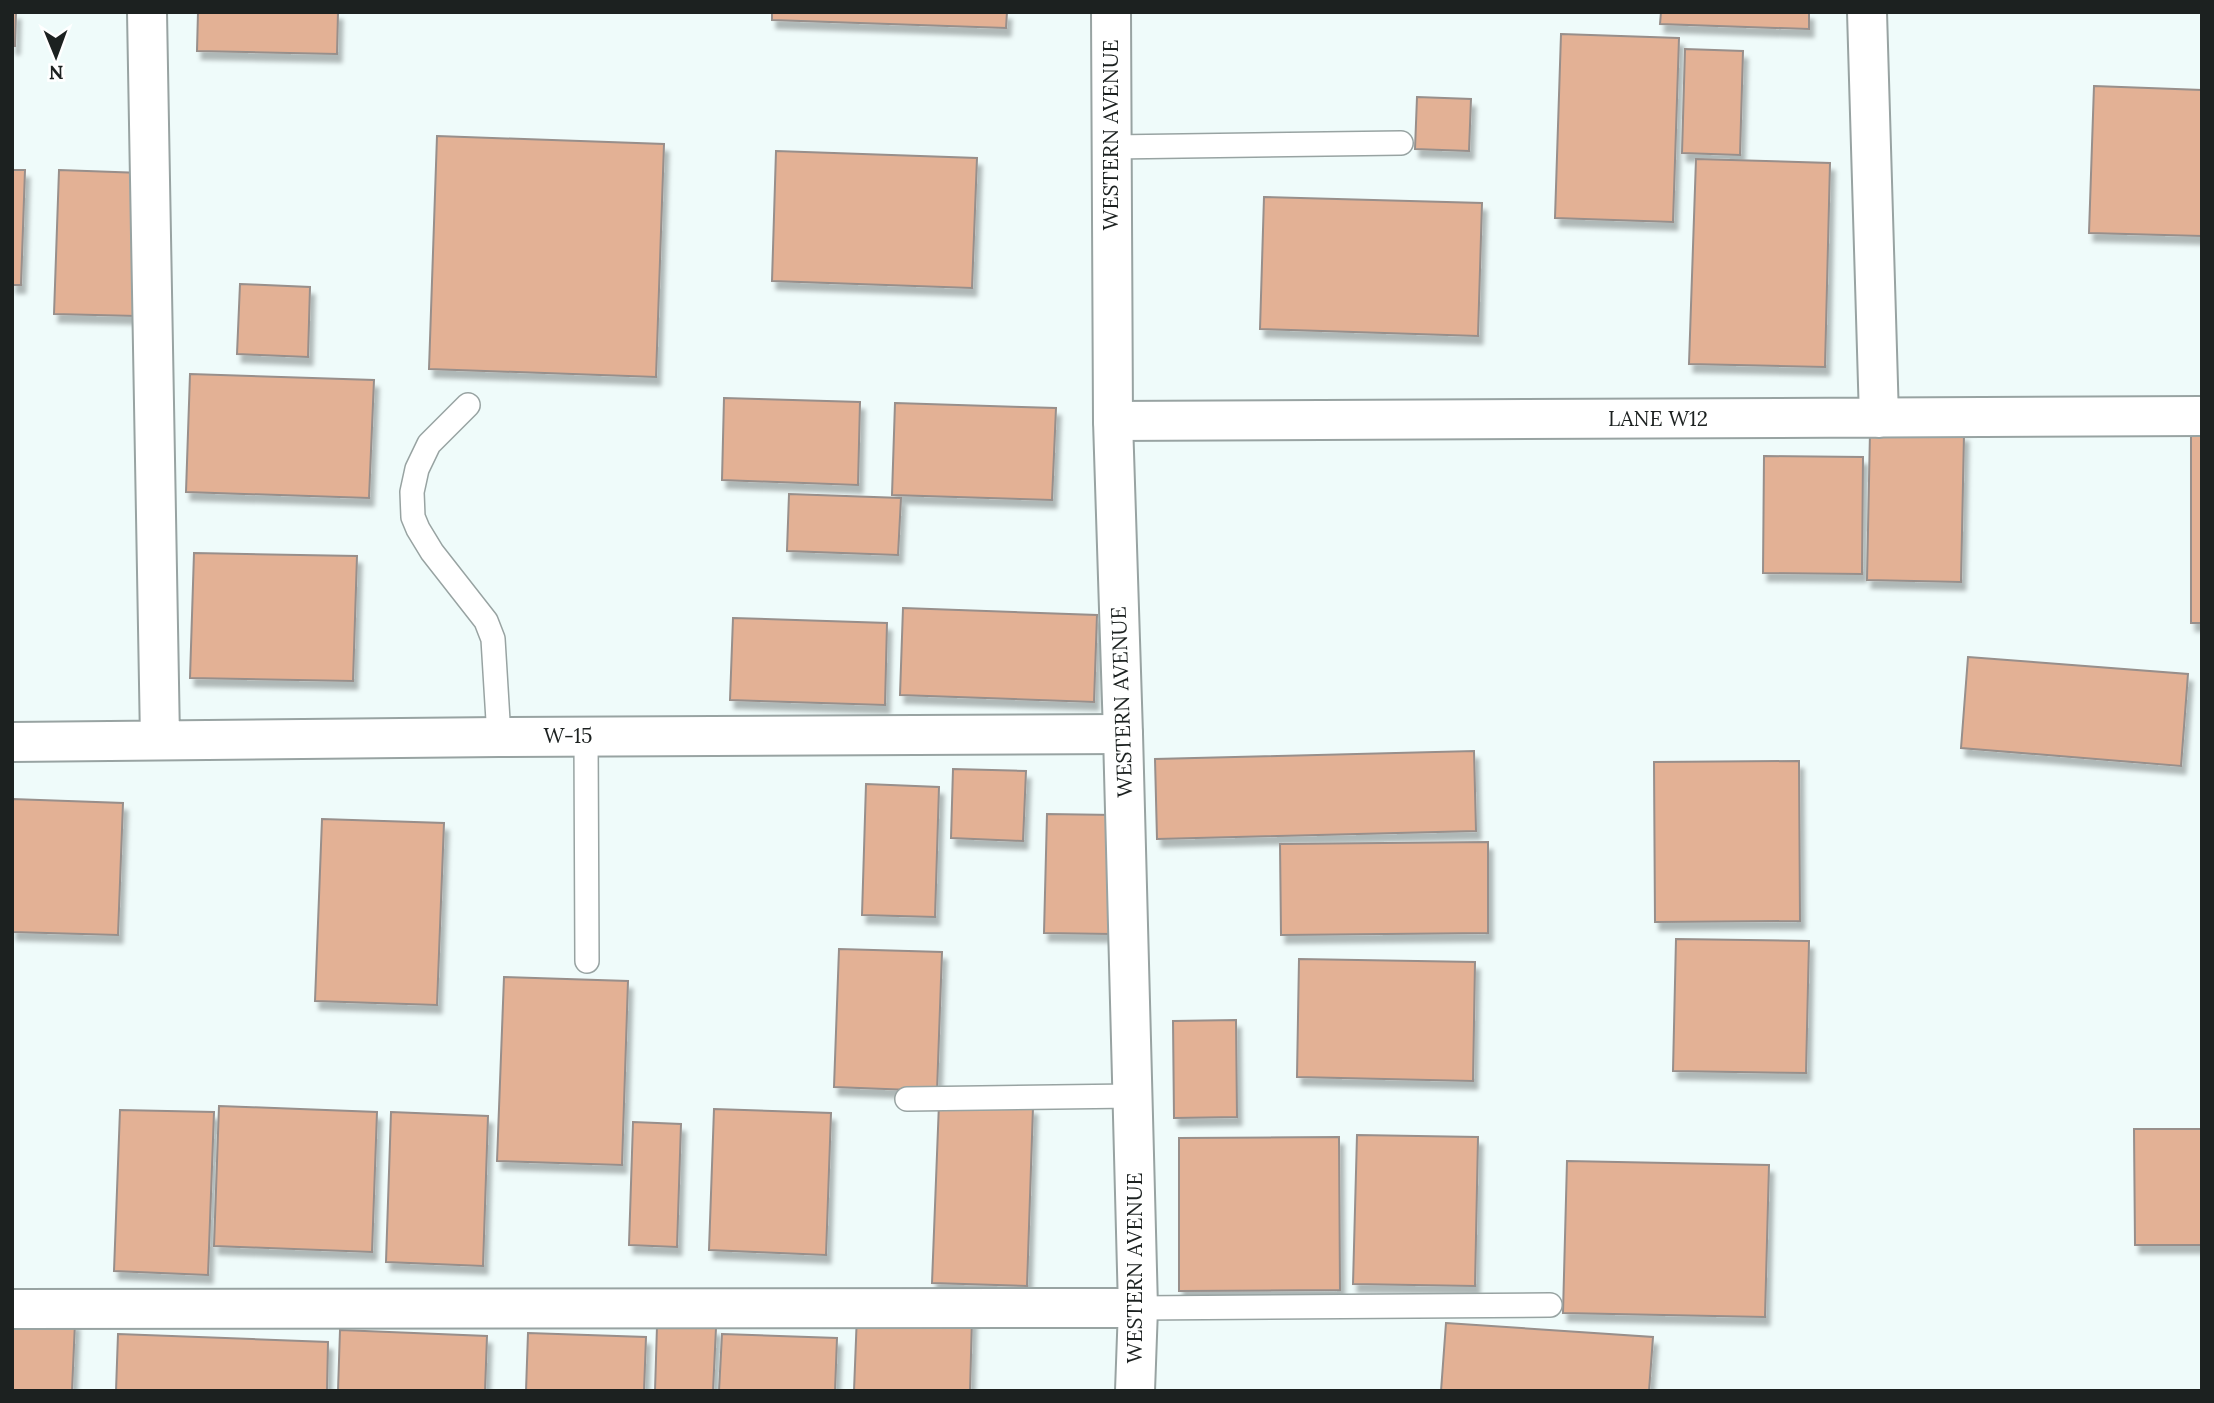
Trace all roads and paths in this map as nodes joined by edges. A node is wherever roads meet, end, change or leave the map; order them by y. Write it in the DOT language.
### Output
graph roads {
  1 [pos="148,12"];
  2 [pos="1111,12"];
  3 [pos="1867,12"];
  4 [pos="1401,143"];
  5 [pos="1111,147"];
  6 [pos="468,405"];
  7 [pos="2202,416"];
  8 [pos="1879,418"];
  9 [pos="1113,421"];
  10 [pos="1124,734"];
  11 [pos="586,736"];
  12 [pos="499,737"];
  13 [pos="160,739"];
  14 [pos="12,741"];
  15 [pos="587,961"];
  16 [pos="1133,1096"];
  17 [pos="906,1099"];
  18 [pos="1550,1305"];
  19 [pos="1138,1308"];
  20 [pos="12,1310"];
  21 [pos="1135,1391"];
  1 -- 13 [label="street"];
  2 -- 5 [label="street, WESTERN AVENUE"];
  3 -- 8 [label="street"];
  4 -- 5 [label="lane"];
  5 -- 9 [label="street, WESTERN AVENUE"];
  6 -- 12 [label="lane"];
  7 -- 8 [label="street, LANE W12"];
  8 -- 9 [label="street, LANE W12"];
  9 -- 10 [label="street, WESTERN AVENUE"];
  10 -- 11 [label="street, W-15"];
  10 -- 16 [label="street, WESTERN AVENUE"];
  11 -- 12 [label="street, W-15"];
  11 -- 15 [label="lane"];
  12 -- 13 [label="street, W-15"];
  13 -- 14 [label="street, W-15"];
  16 -- 17 [label="lane"];
  16 -- 19 [label="street, WESTERN AVENUE"];
  18 -- 19 [label="lane"];
  19 -- 20 [label="street"];
  19 -- 21 [label="street, WESTERN AVENUE"];
}
